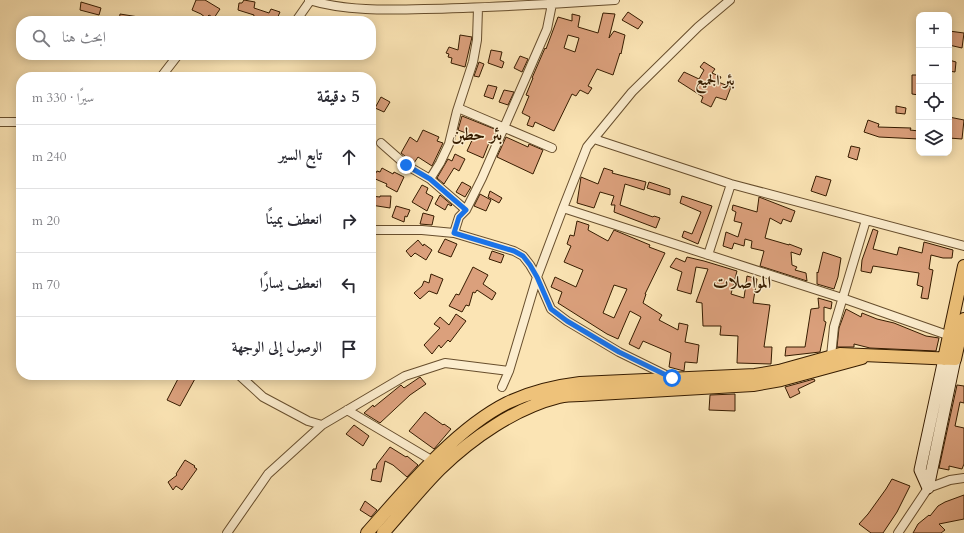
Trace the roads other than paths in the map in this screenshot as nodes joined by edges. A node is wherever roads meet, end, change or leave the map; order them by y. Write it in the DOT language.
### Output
graph roads {
  1 [pos="310,0"];
  2 [pos="615,0"];
  3 [pos="730,0"];
  4 [pos="552,4"];
  5 [pos="478,8"];
  6 [pos="299,16"];
  7 [pos="174,60"];
  8 [pos="165,72"];
  9 [pos="458,108"];
  10 [pos="0,122"];
  11 [pos="16,122"];
  12 [pos="505,128"];
  13 [pos="594,139"];
  14 [pos="381,143"];
  15 [pos="552,148"];
  16 [pos="430,179"];
  17 [pos="731,184"];
  18 [pos="563,208"];
  19 [pos="466,210"];
  20 [pos="866,220"];
  21 [pos="376,230"];
  22 [pos="454,233"];
  23 [pos="964,246"];
  24 [pos="708,255"];
  25 [pos="964,266"];
  26 [pos="537,277"];
  27 [pos="842,298"];
  28 [pos="964,319"];
  29 [pos="954,337"];
  30 [pos="872,355"];
  31 [pos="831,356"];
  32 [pos="950,359"];
  33 [pos="509,371"];
  34 [pos="672,378"];
  35 [pos="245,380"];
  36 [pos="502,387"];
  37 [pos="347,410"];
  38 [pos="322,425"];
  39 [pos="433,461"];
  40 [pos="964,478"];
  41 [pos="928,488"];
  42 [pos="228,533"];
  43 [pos="367,533"];
  44 [pos="382,533"];
  45 [pos="898,533"];
  1 -- 5 [label="street"];
  1 -- 6 [label="street"];
  2 -- 4 [label="street"];
  3 -- 13 [label="street"];
  4 -- 5 [label="street"];
  4 -- 12 [label="street"];
  5 -- 9 [label="street"];
  7 -- 8 [label="street"];
  9 -- 12 [label="street"];
  9 -- 16 [label="street"];
  10 -- 11 [label="street"];
  12 -- 15 [label="street"];
  12 -- 19 [label="street"];
  13 -- 17 [label="street"];
  13 -- 18 [label="street"];
  14 -- 16 [label="street"];
  16 -- 19 [label="street"];
  17 -- 20 [label="street"];
  17 -- 24 [label="street"];
  18 -- 24 [label="street"];
  18 -- 26 [label="street"];
  19 -- 22 [label="street"];
  20 -- 23 [label="street"];
  20 -- 27 [label="street"];
  21 -- 22 [label="street"];
  22 -- 26 [label="street"];
  24 -- 27 [label="street"];
  25 -- 29 [label="main road"];
  26 -- 33 [label="street"];
  26 -- 34 [label="street"];
  27 -- 29 [label="street"];
  27 -- 31 [label="street"];
  28 -- 29 [label="main road"];
  29 -- 32 [label="main road"];
  30 -- 31 [label="main road"];
  30 -- 32 [label="main road"];
  30 -- 44 [label="main road"];
  31 -- 34 [label="main road"];
  32 -- 41 [label="street"];
  33 -- 36 [label="street"];
  33 -- 37 [label="street"];
  34 -- 39 [label="main road"];
  35 -- 38 [label="street"];
  37 -- 38 [label="street"];
  37 -- 39 [label="street"];
  38 -- 42 [label="street"];
  39 -- 43 [label="main road"];
  40 -- 41 [label="street"];
  41 -- 45 [label="street"];
}
